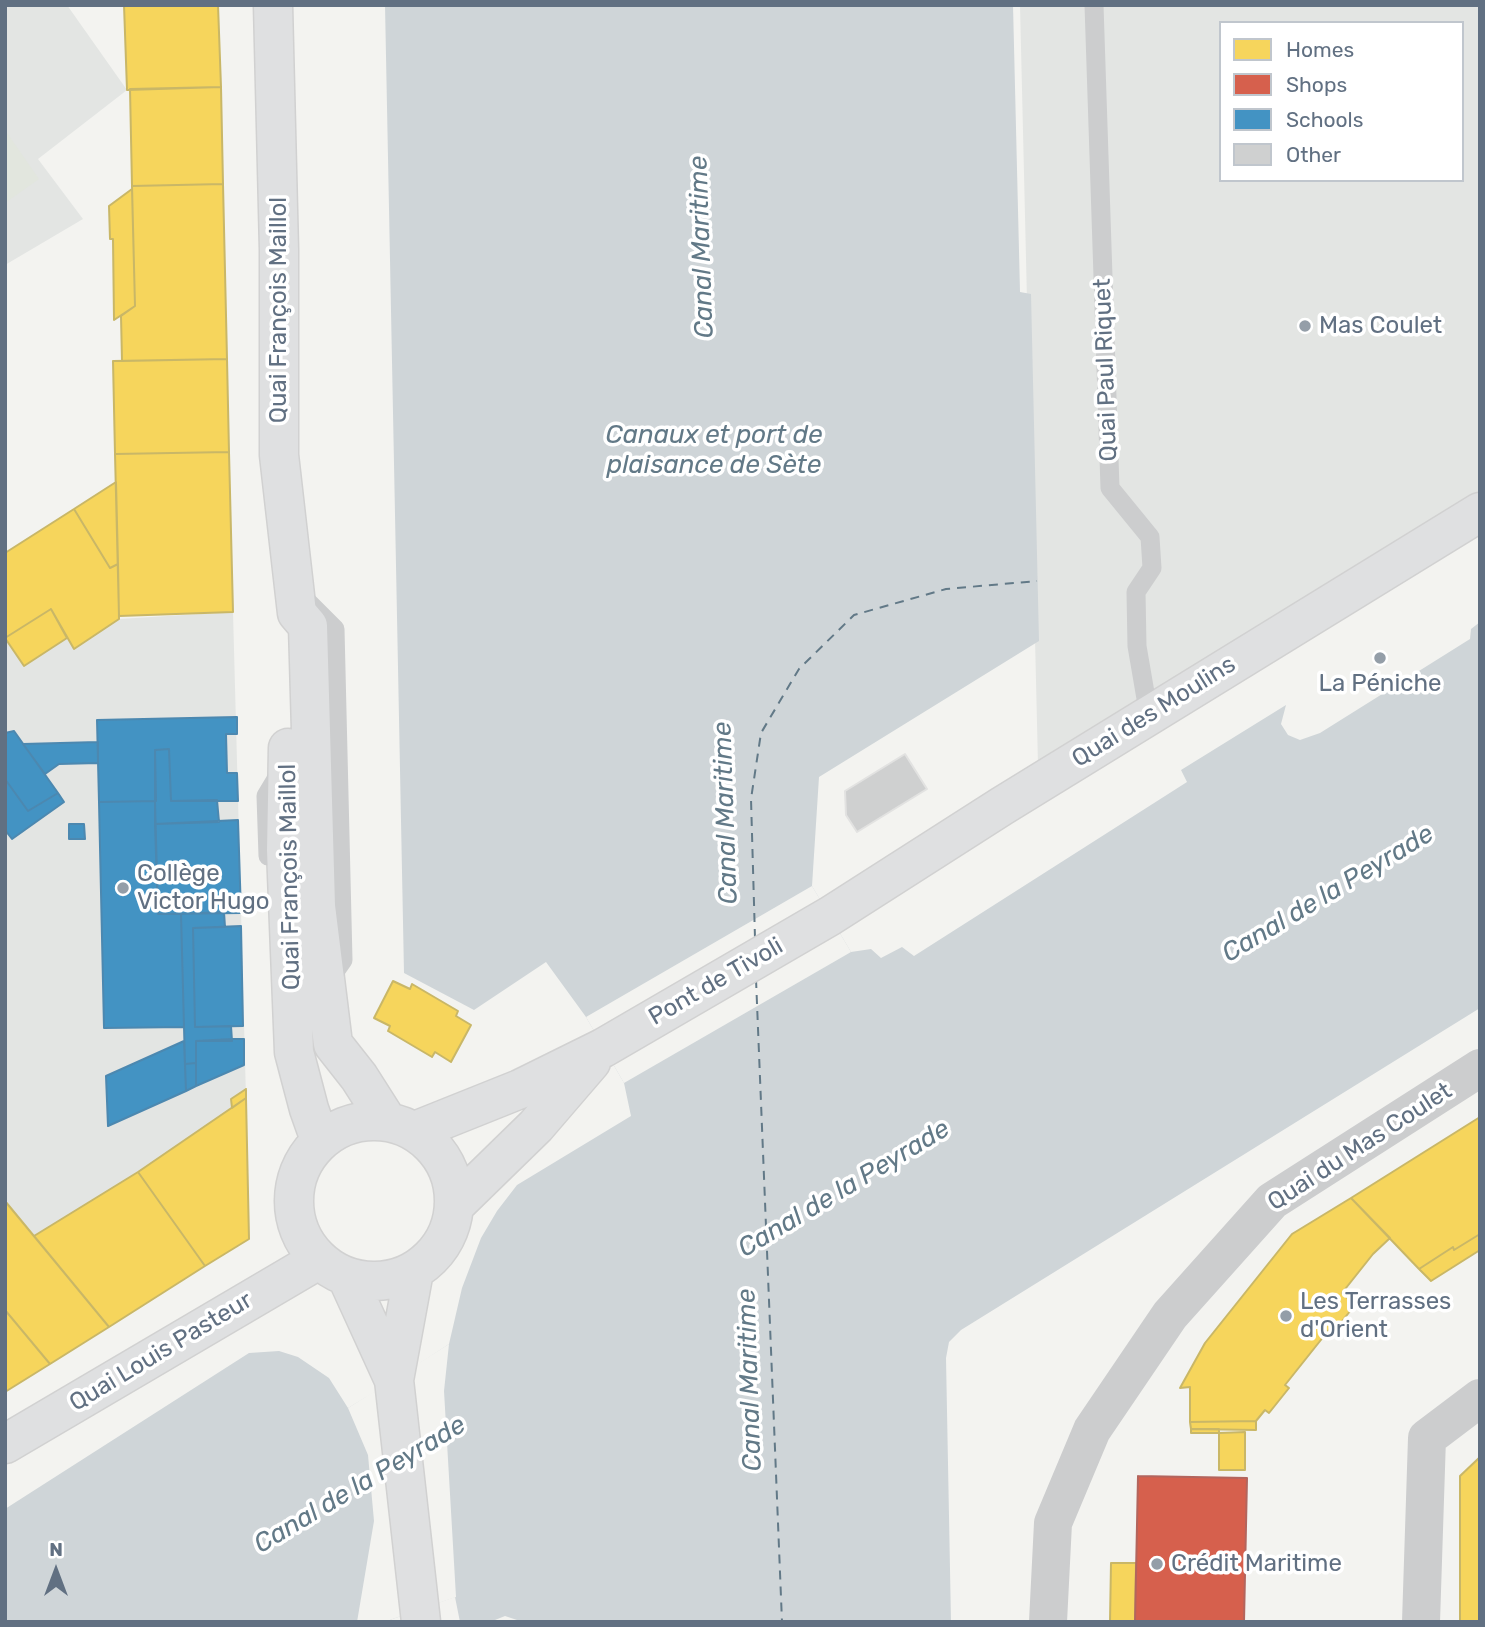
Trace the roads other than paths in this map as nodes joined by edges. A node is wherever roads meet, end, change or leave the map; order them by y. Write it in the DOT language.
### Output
graph roads {
  1 [pos="273,5"];
  2 [pos="1094,5"];
  3 [pos="1480,512"];
  4 [pos="297,602"];
  5 [pos="1149,716"];
  6 [pos="830,916"];
  7 [pos="603,1048"];
  8 [pos="1480,1068"];
  9 [pos="314,1125"];
  10 [pos="401,1126"];
  11 [pos="455,1205"];
  12 [pos="332,1268"];
  13 [pos="414,1270"];
  14 [pos="394,1380"];
  15 [pos="1480,1398"];
  16 [pos="5,1444"];
  17 [pos="420,1616"];
  18 [pos="1048,1622"];
  19 [pos="1421,1622"];
  1 -- 4 [label="main road, Quai François Maillol"];
  2 -- 5 [label="lane, Quai Paul Riquet"];
  3 -- 5 [label="main road, Quai des Moulins"];
  4 -- 9 [label="main road, Quai François Maillol"];
  4 -- 10 [label="main road, Quai François Maillol"];
  5 -- 6 [label="main road, Quai des Moulins"];
  6 -- 7 [label="main road, Pont de Tivoli"];
  7 -- 10 [label="main road, Pont de Tivoli"];
  7 -- 11 [label="main road"];
  8 -- 18 [label="street, Quai du Mas Coulet"];
  9 -- 10 [label="main road"];
  9 -- 12 [label="main road"];
  10 -- 11 [label="main road"];
  11 -- 13 [label="main road"];
  12 -- 13 [label="main road"];
  12 -- 14 [label="main road"];
  12 -- 16 [label="main road, Quai Louis Pasteur"];
  13 -- 14 [label="main road"];
  14 -- 17 [label="main road"];
  15 -- 19 [label="street"];
}
